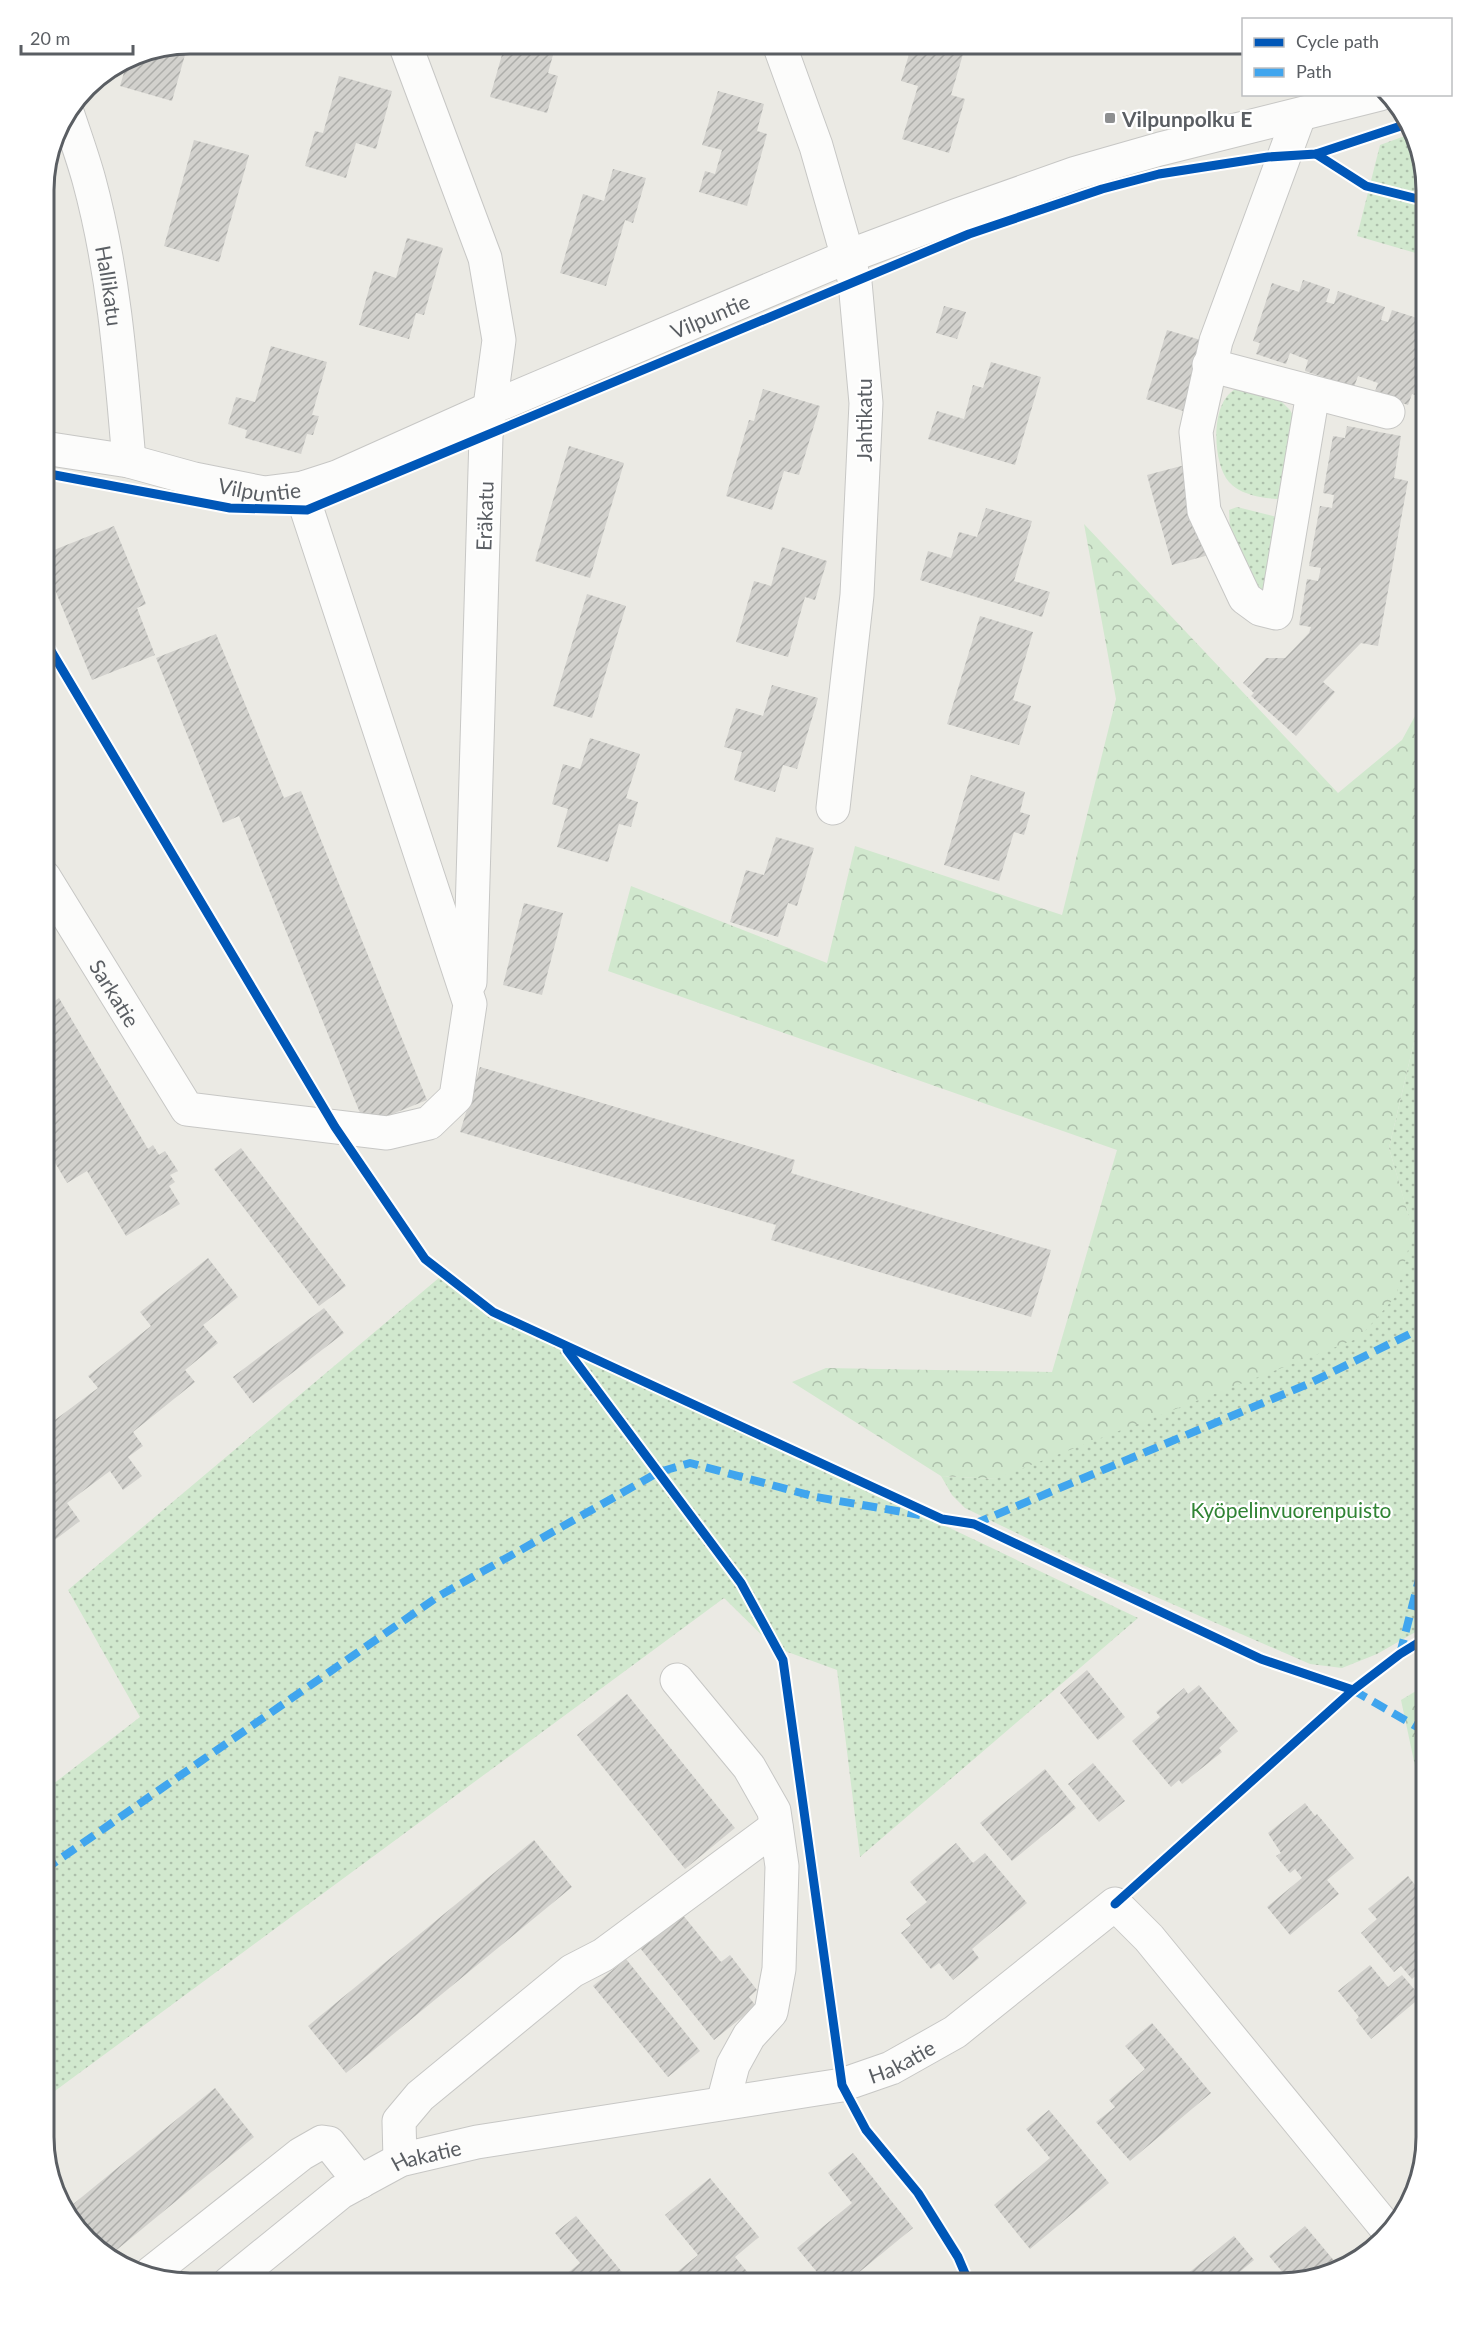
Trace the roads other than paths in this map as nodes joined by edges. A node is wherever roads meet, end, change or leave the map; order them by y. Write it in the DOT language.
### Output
graph roads {
  1 [pos="409,54"];
  2 [pos="783,54"];
  3 [pos="1373,96"];
  4 [pos="1299,116"];
  5 [pos="71,125"];
  6 [pos="849,256"];
  7 [pos="1209,365"];
  8 [pos="1313,393"];
  9 [pos="491,408"];
  10 [pos="1388,412"];
  11 [pos="54,449"];
  12 [pos="129,460"];
  13 [pos="303,488"];
  14 [pos="832,808"];
  15 [pos="54,892"];
  16 [pos="470,1004"];
  17 [pos="187,1109"];
  18 [pos="677,1680"];
  19 [pos="776,1827"];
  20 [pos="723,2103"];
  21 [pos="400,2160"];
  22 [pos="360,2182"];
  23 [pos="1384,2225"];
  24 [pos="157,2268"];
  25 [pos="241,2273"];
  1 -- 9 [label="street, Eräkatu"];
  2 -- 6 [label="street, Jahtikatu"];
  3 -- 4 [label="street, Vilpuntie"];
  4 -- 6 [label="street, Vilpuntie"];
  4 -- 7 [label="street"];
  5 -- 12 [label="street, Hallikatu"];
  6 -- 9 [label="street, Vilpuntie"];
  6 -- 14 [label="street, Jahtikatu"];
  7 -- 8 [label="street"];
  7 -- 8 [label="street"];
  8 -- 10 [label="street"];
  9 -- 13 [label="street, Vilpuntie"];
  9 -- 16 [label="street, Eräkatu"];
  11 -- 12 [label="street, Vilpuntie"];
  12 -- 13 [label="street, Vilpuntie"];
  13 -- 16 [label="street"];
  15 -- 17 [label="street, Sarkatie"];
  16 -- 17 [label="street, Eräkatu"];
  18 -- 19 [label="street"];
  19 -- 20 [label="street"];
  19 -- 21 [label="street"];
  20 -- 21 [label="street, Hakatie"];
  20 -- 23 [label="street, Hakatie"];
  21 -- 22 [label="street, Hakatie"];
  22 -- 24 [label="street"];
  22 -- 25 [label="street, Hakatie"];
}
